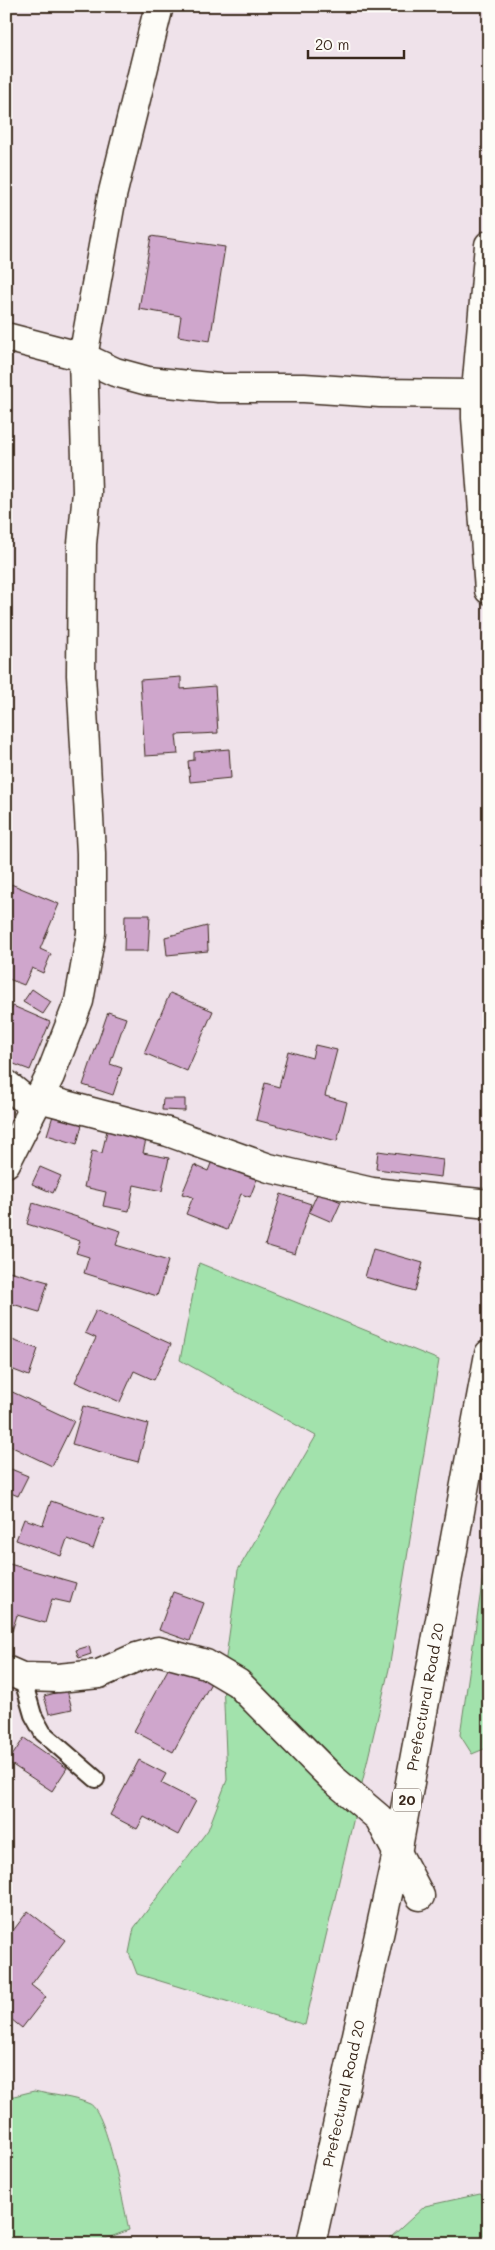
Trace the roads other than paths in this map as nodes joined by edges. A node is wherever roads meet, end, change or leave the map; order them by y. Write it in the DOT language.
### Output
graph roads {
  1 [pos="159,6"];
  2 [pos="489,245"];
  3 [pos="6,337"];
  4 [pos="83,357"];
  5 [pos="482,390"];
  6 [pos="489,590"];
  7 [pos="6,1084"];
  8 [pos="36,1103"];
  9 [pos="6,1163"];
  10 [pos="489,1204"];
  11 [pos="489,1354"];
  12 [pos="14,1674"];
  13 [pos="96,1779"];
  14 [pos="397,1853"];
  15 [pos="420,1896"];
  16 [pos="311,2244"];
  1 -- 4 [label="street"];
  2 -- 5 [label="street"];
  3 -- 4 [label="street"];
  4 -- 5 [label="street"];
  4 -- 8 [label="street"];
  5 -- 6 [label="street"];
  7 -- 8 [label="street"];
  8 -- 9 [label="street"];
  8 -- 10 [label="street"];
  11 -- 14 [label="street, Prefectural Road 20 / 20"];
  12 -- 13 [label="lane"];
  12 -- 14 [label="street"];
  14 -- 15 [label="street"];
  14 -- 16 [label="street, Prefectural Road 20 / 20"];
}
